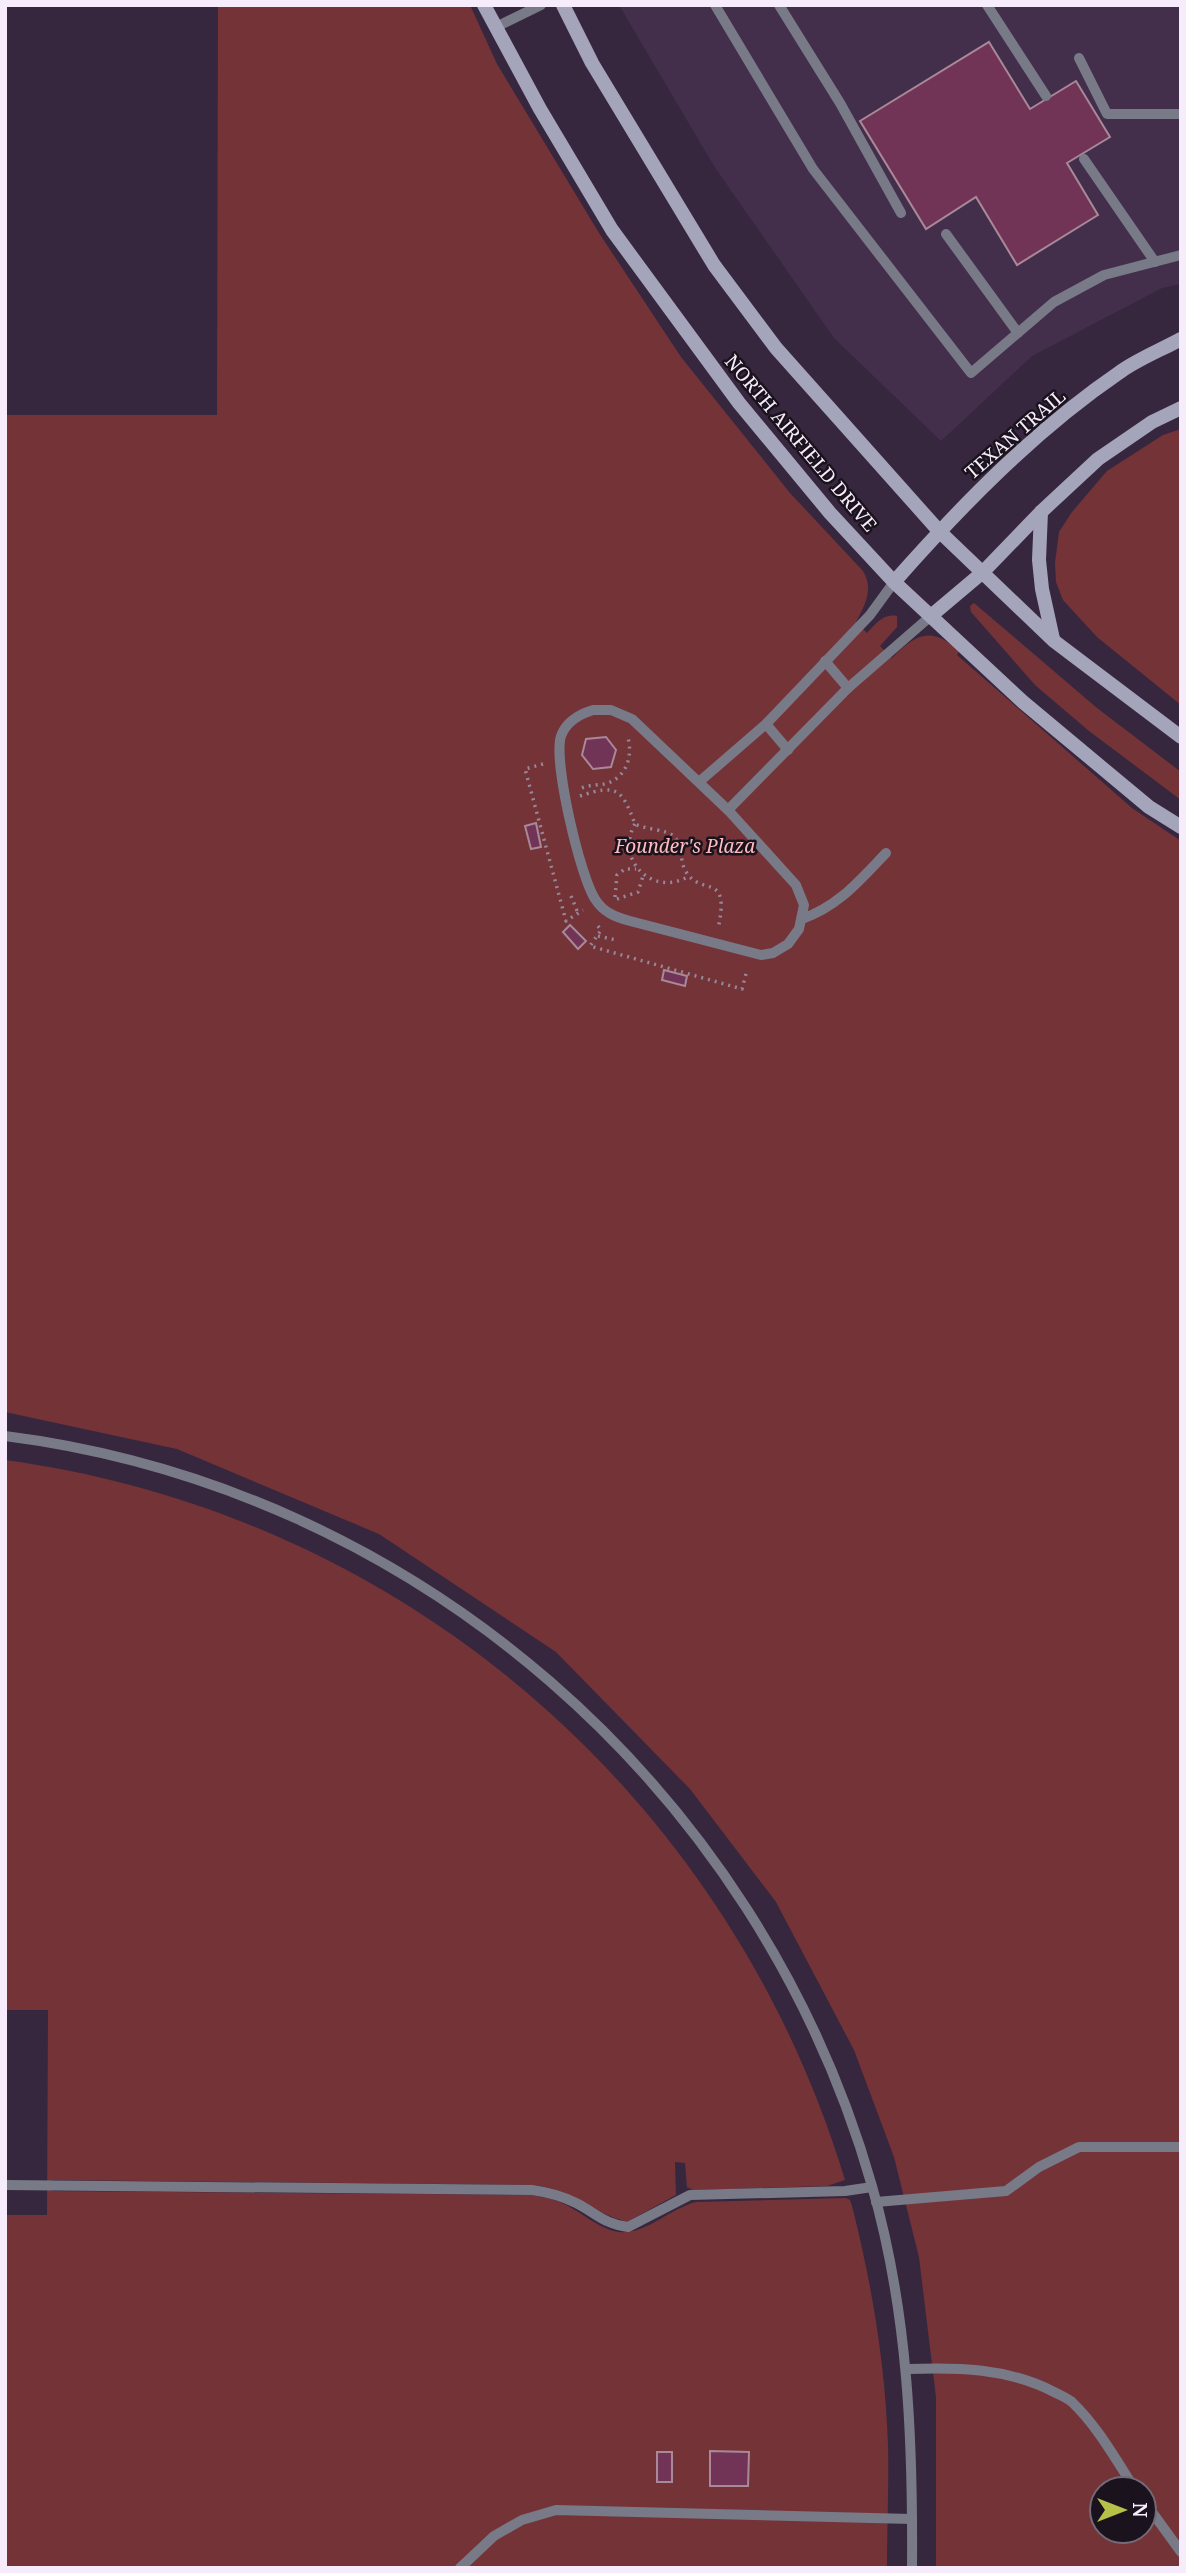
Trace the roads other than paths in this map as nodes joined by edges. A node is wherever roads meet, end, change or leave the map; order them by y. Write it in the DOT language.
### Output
graph roads {
  1 [pos="484,5"];
  2 [pos="541,5"];
  3 [pos="563,5"];
  4 [pos="715,5"];
  5 [pos="779,5"];
  6 [pos="987,5"];
  7 [pos="496,27"];
  8 [pos="1079,58"];
  9 [pos="1046,96"];
  10 [pos="1181,114"];
  11 [pos="1084,159"];
  12 [pos="901,214"];
  13 [pos="946,234"];
  14 [pos="1181,255"];
  15 [pos="1155,262"];
  16 [pos="1018,333"];
  17 [pos="1181,340"];
  18 [pos="1181,408"];
  19 [pos="1041,512"];
  20 [pos="939,531"];
  21 [pos="983,572"];
  22 [pos="894,582"];
  23 [pos="932,615"];
  24 [pos="1054,641"];
  25 [pos="825,661"];
  26 [pos="848,688"];
  27 [pos="766,724"];
  28 [pos="1181,737"];
  29 [pos="788,750"];
  30 [pos="699,782"];
  31 [pos="728,810"];
  32 [pos="1181,827"];
  33 [pos="886,853"];
  34 [pos="803,919"];
  35 [pos="5,1436"];
  36 [pos="1181,2147"];
  37 [pos="5,2185"];
  38 [pos="872,2187"];
  39 [pos="876,2202"];
  40 [pos="907,2369"];
  41 [pos="1126,2475"];
  42 [pos="912,2519"];
  43 [pos="1158,2520"];
  44 [pos="1181,2552"];
  45 [pos="460,2568"];
  46 [pos="912,2568"];
  1 -- 7 [label="main road, NORTH AIRFIELD DRIVE"];
  2 -- 7 [label="lane"];
  3 -- 20 [label="main road"];
  4 -- 16 [label="lane"];
  5 -- 12 [label="lane"];
  6 -- 9 [label="lane"];
  7 -- 22 [label="main road, NORTH AIRFIELD DRIVE"];
  8 -- 10 [label="lane"];
  11 -- 15 [label="lane"];
  13 -- 16 [label="lane"];
  14 -- 15 [label="lane"];
  15 -- 16 [label="lane"];
  17 -- 20 [label="main road, TEXAN TRAIL"];
  18 -- 19 [label="main road"];
  19 -- 21 [label="main road"];
  19 -- 24 [label="main road"];
  20 -- 21 [label="main road"];
  20 -- 22 [label="main road, TEXAN TRAIL"];
  21 -- 23 [label="main road"];
  21 -- 24 [label="main road"];
  22 -- 23 [label="main road, NORTH AIRFIELD DRIVE"];
  22 -- 25 [label="lane"];
  23 -- 26 [label="lane"];
  23 -- 32 [label="main road, NORTH AIRFIELD DRIVE"];
  24 -- 28 [label="main road"];
  25 -- 26 [label="lane"];
  25 -- 27 [label="lane"];
  26 -- 29 [label="lane"];
  27 -- 29 [label="lane"];
  27 -- 30 [label="lane"];
  29 -- 31 [label="lane"];
  30 -- 31 [label="lane"];
  30 -- 34 [label="lane"];
  31 -- 34 [label="lane"];
  33 -- 34 [label="lane"];
  35 -- 38 [label="lane"];
  36 -- 39 [label="lane"];
  37 -- 38 [label="lane"];
  38 -- 39 [label="lane"];
  39 -- 40 [label="lane"];
  40 -- 41 [label="lane"];
  40 -- 42 [label="lane"];
  42 -- 45 [label="lane"];
  42 -- 46 [label="lane"];
  43 -- 44 [label="lane"];
}
